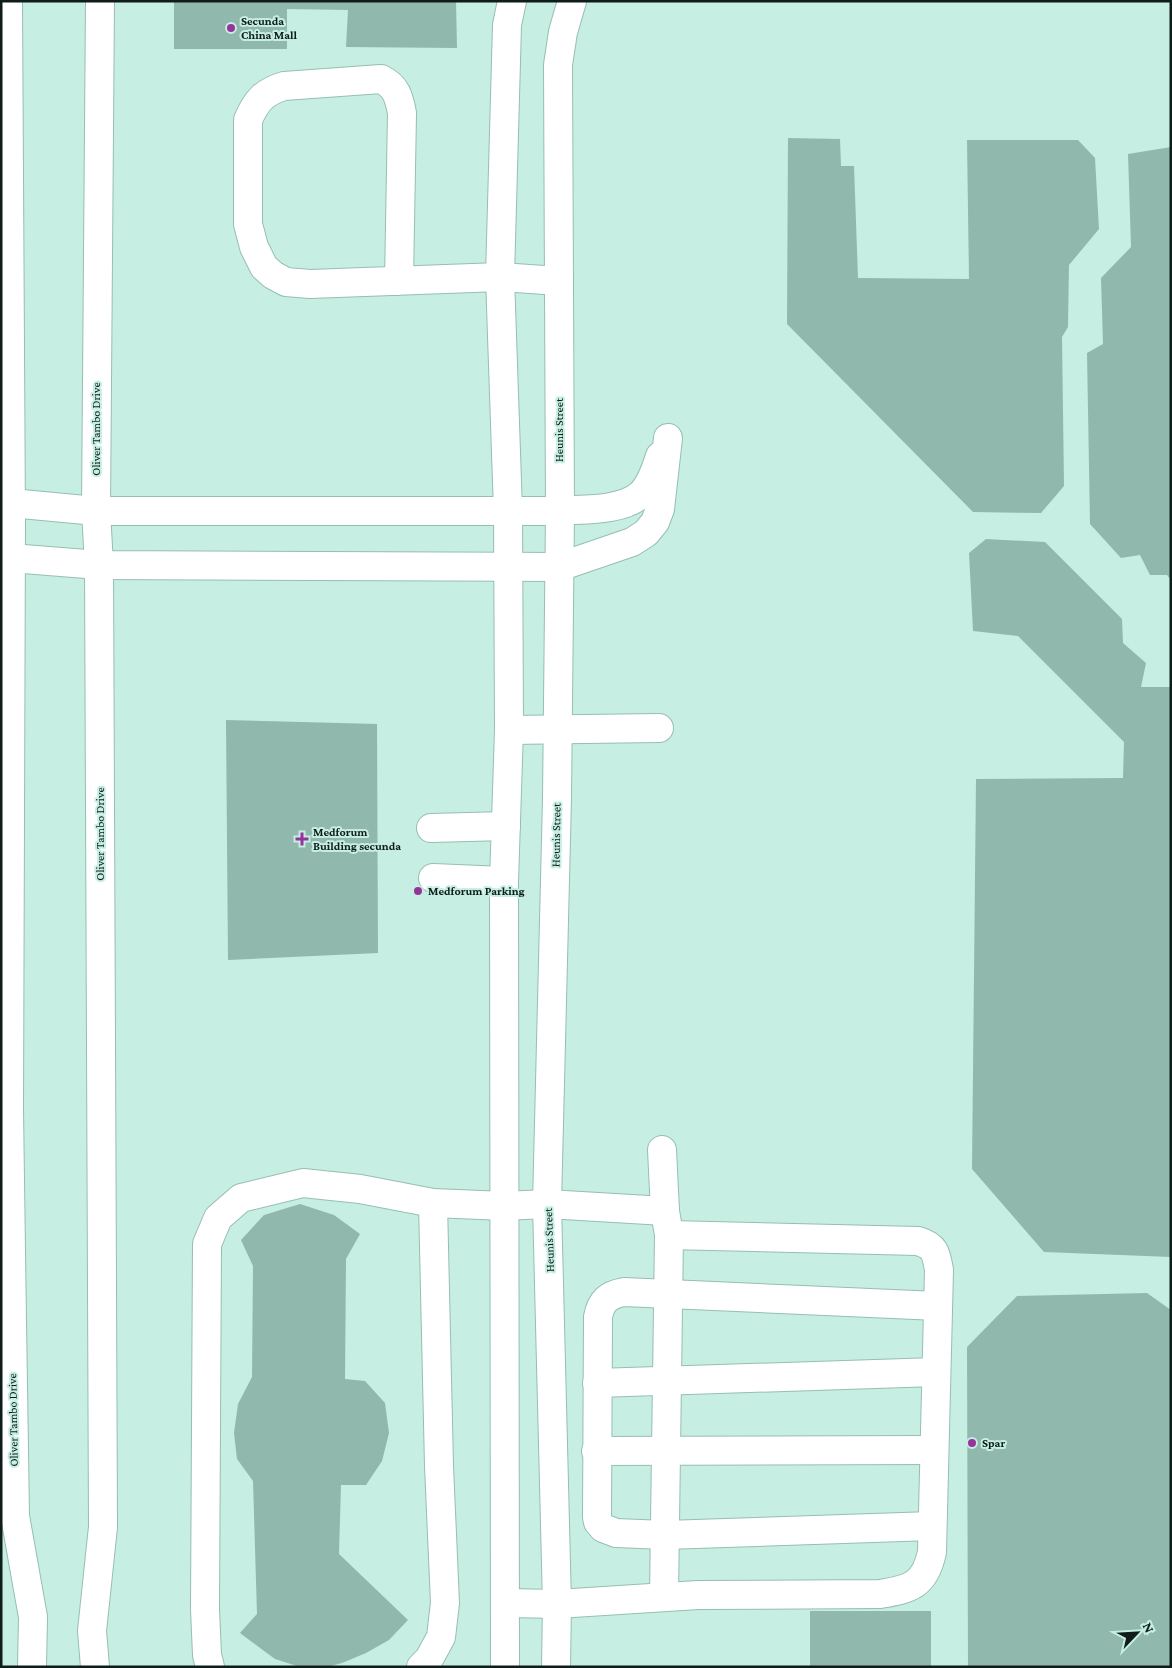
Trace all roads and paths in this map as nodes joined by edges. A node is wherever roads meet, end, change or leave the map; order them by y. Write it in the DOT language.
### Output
graph roads {
  1 [pos="8,1"];
  2 [pos="100,1"];
  3 [pos="512,1"];
  4 [pos="571,3"];
  5 [pos="500,278"];
  6 [pos="399,281"];
  7 [pos="559,281"];
  8 [pos="11,503"];
  9 [pos="96,510"];
  10 [pos="508,511"];
  11 [pos="560,511"];
  12 [pos="11,558"];
  13 [pos="99,565"];
  14 [pos="559,567"];
  15 [pos="508,568"];
  16 [pos="659,728"];
  17 [pos="557,729"];
  18 [pos="509,730"];
  19 [pos="506,826"];
  20 [pos="431,828"];
  21 [pos="433,878"];
  22 [pos="504,880"];
  23 [pos="5,1121"];
  24 [pos="662,1150"];
  25 [pos="433,1203"];
  26 [pos="547,1204"];
  27 [pos="505,1206"];
  28 [pos="667,1223"];
  29 [pos="668,1294"];
  30 [pos="938,1306"];
  31 [pos="6,1310"];
  32 [pos="936,1372"];
  33 [pos="667,1380"];
  34 [pos="597,1382"];
  35 [pos="934,1450"];
  36 [pos="596,1451"];
  37 [pos="666,1452"];
  38 [pos="932,1526"];
  39 [pos="665,1535"];
  40 [pos="664,1597"];
  41 [pos="505,1603"];
  42 [pos="557,1604"];
  43 [pos="32,1667"];
  44 [pos="96,1667"];
  45 [pos="210,1667"];
  46 [pos="421,1667"];
  47 [pos="505,1667"];
  48 [pos="556,1667"];
  1 -- 8 [label="street, Oliver Tambo Drive"];
  2 -- 9 [label="street, Oliver Tambo Drive"];
  3 -- 5 [label="street"];
  4 -- 7 [label="street, Heunis Street"];
  5 -- 6 [label="street"];
  5 -- 7 [label="street"];
  5 -- 10 [label="street"];
  6 -- 6 [label="street"];
  7 -- 11 [label="street, Heunis Street"];
  8 -- 9 [label="street"];
  8 -- 12 [label="street, Oliver Tambo Drive"];
  9 -- 10 [label="street"];
  9 -- 13 [label="street, Oliver Tambo Drive"];
  10 -- 11 [label="street"];
  10 -- 15 [label="street"];
  11 -- 14 [label="street, Heunis Street"];
  11 -- 14 [label="street"];
  12 -- 13 [label="street"];
  12 -- 23 [label="street, Oliver Tambo Drive"];
  13 -- 15 [label="street"];
  13 -- 44 [label="street, Oliver Tambo Drive"];
  14 -- 15 [label="street"];
  14 -- 17 [label="street, Heunis Street"];
  15 -- 18 [label="street"];
  16 -- 17 [label="street"];
  17 -- 18 [label="street"];
  17 -- 26 [label="street, Heunis Street"];
  18 -- 19 [label="street"];
  19 -- 20 [label="street"];
  19 -- 22 [label="street"];
  21 -- 22 [label="street"];
  22 -- 27 [label="street"];
  23 -- 31 [label="street, Oliver Tambo Drive"];
  24 -- 28 [label="street"];
  25 -- 27 [label="street"];
  25 -- 45 [label="street"];
  25 -- 46 [label="street"];
  26 -- 27 [label="street"];
  26 -- 28 [label="street"];
  26 -- 42 [label="street, Heunis Street"];
  27 -- 41 [label="street"];
  28 -- 29 [label="street"];
  28 -- 30 [label="street"];
  29 -- 30 [label="street"];
  29 -- 33 [label="street"];
  29 -- 34 [label="street"];
  30 -- 32 [label="street"];
  31 -- 43 [label="street, Oliver Tambo Drive"];
  32 -- 33 [label="street"];
  32 -- 35 [label="street"];
  33 -- 34 [label="street"];
  33 -- 37 [label="street"];
  34 -- 36 [label="street"];
  35 -- 37 [label="street"];
  35 -- 38 [label="street"];
  36 -- 37 [label="street"];
  36 -- 39 [label="street"];
  37 -- 39 [label="street"];
  38 -- 39 [label="street"];
  38 -- 40 [label="street"];
  39 -- 40 [label="street"];
  40 -- 42 [label="street"];
  41 -- 42 [label="street"];
  41 -- 47 [label="street"];
  42 -- 48 [label="street, Heunis Street"];
}
